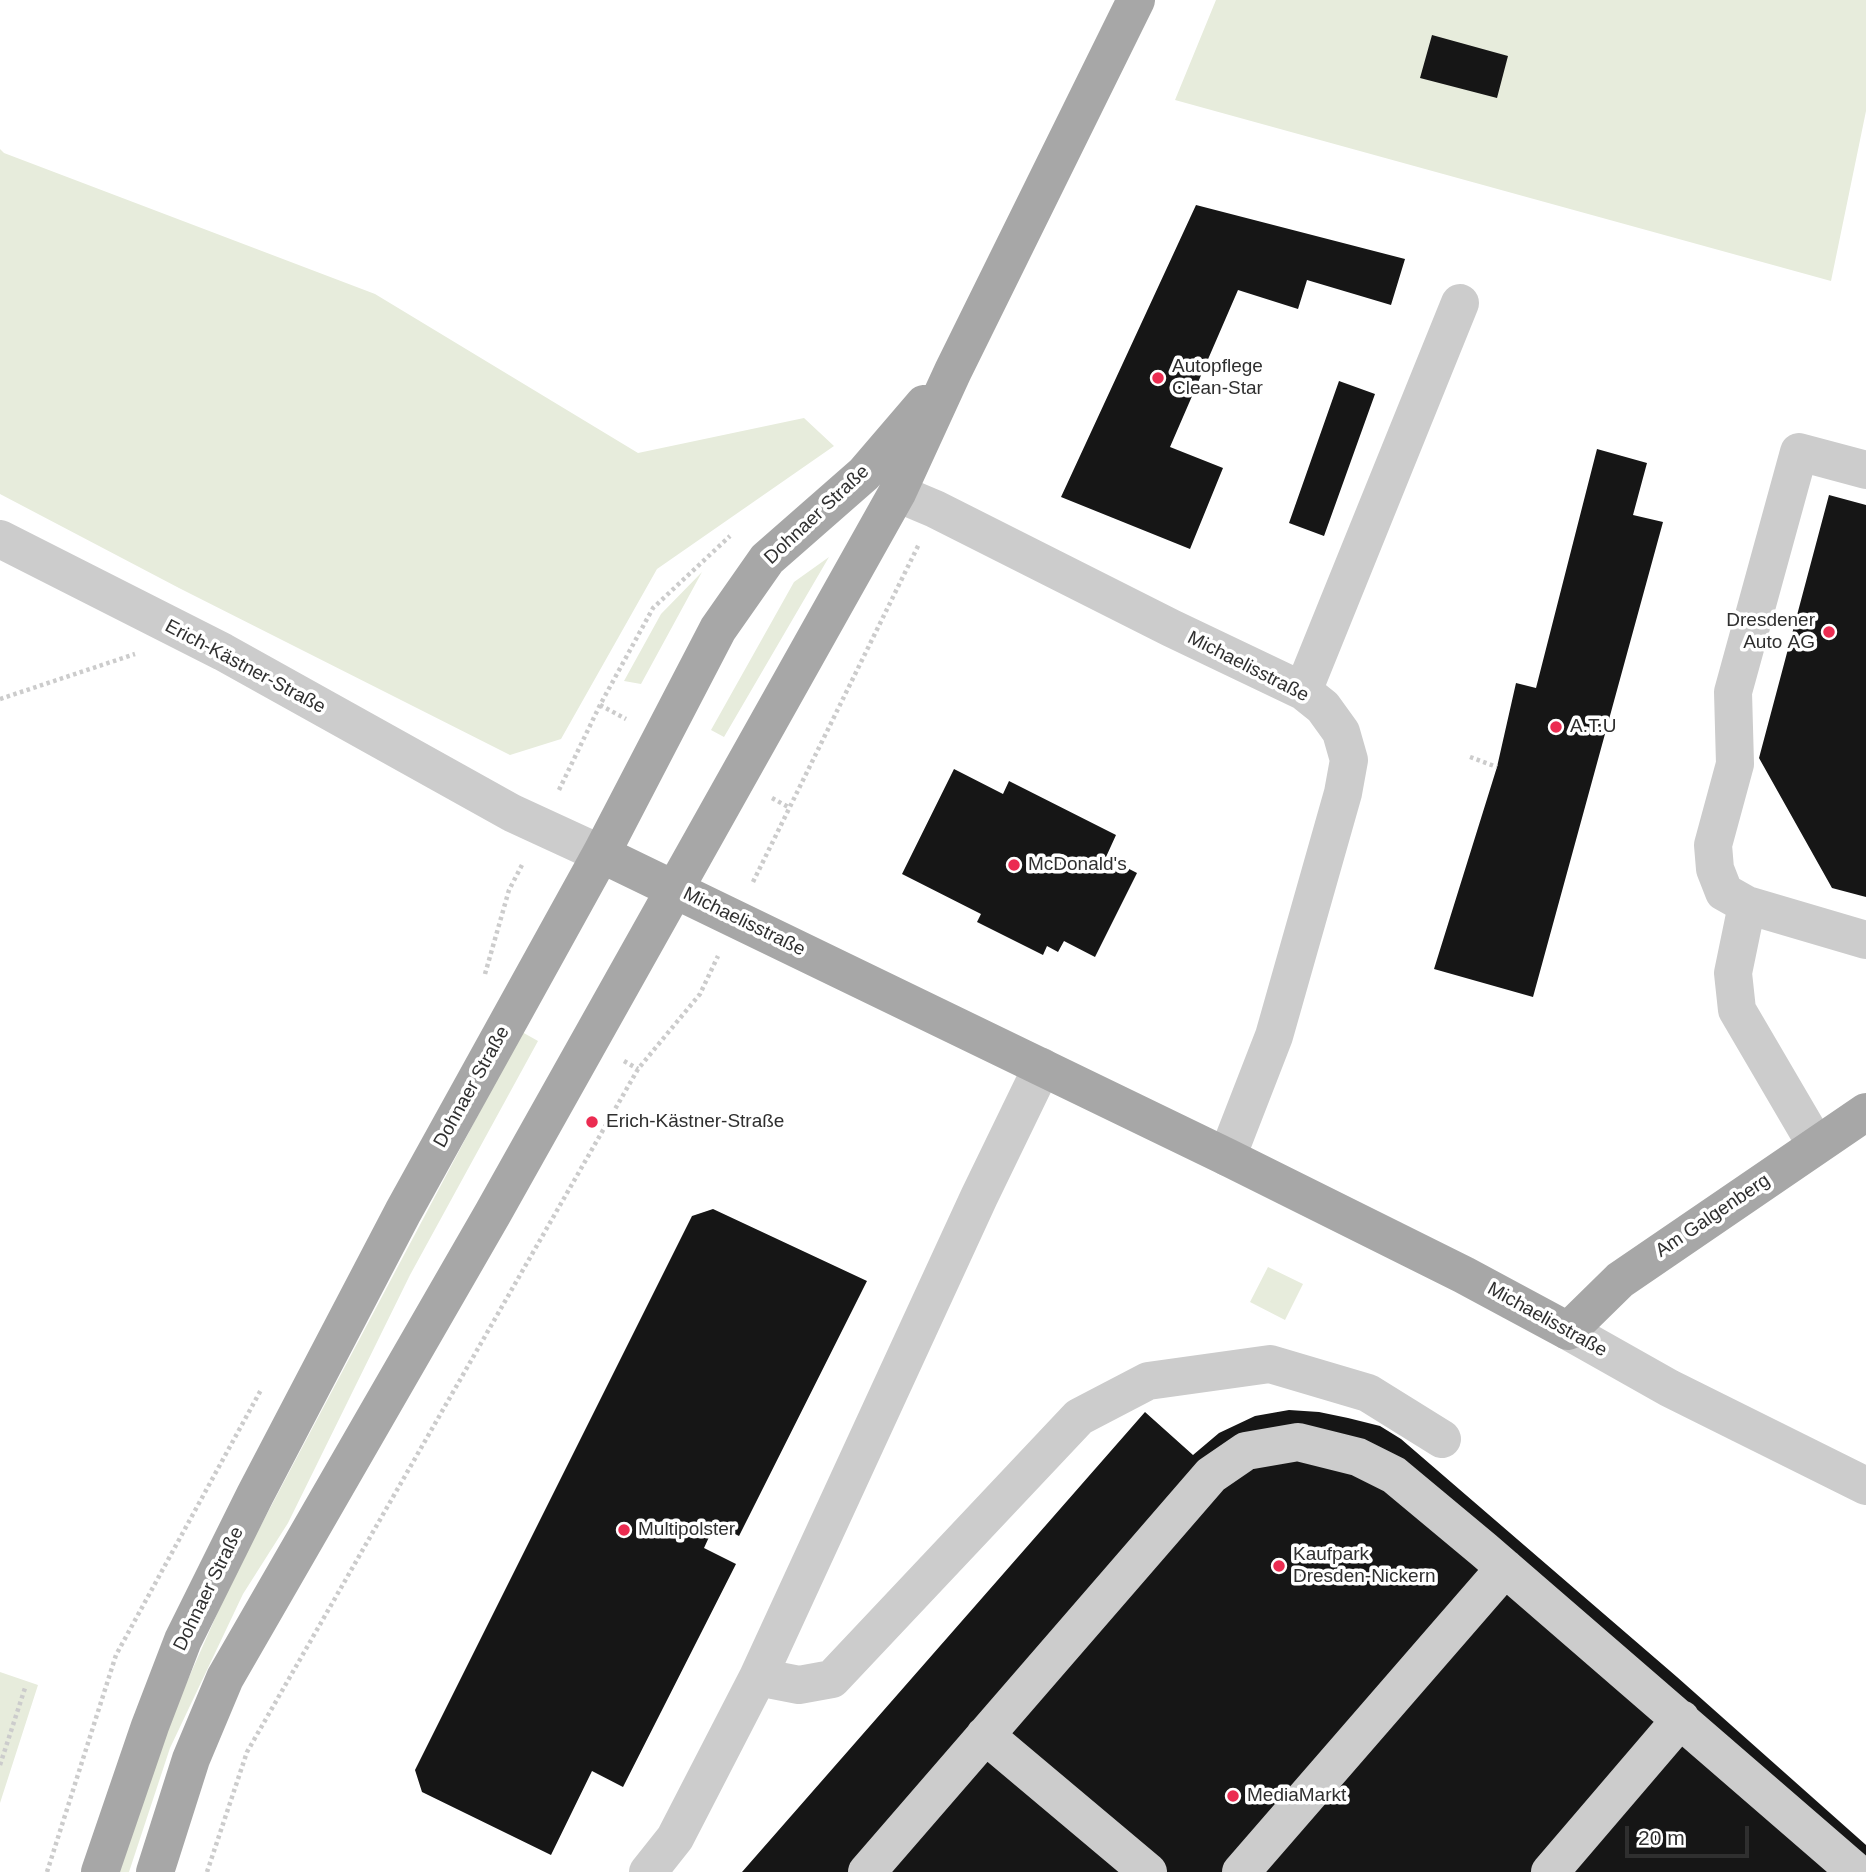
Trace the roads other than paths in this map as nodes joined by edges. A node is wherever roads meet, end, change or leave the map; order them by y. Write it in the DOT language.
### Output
graph roads {
  1 [pos="1136,0"];
  2 [pos="1460,303"];
  3 [pos="953,371"];
  4 [pos="1866,470"];
  5 [pos="897,493"];
  6 [pos="0,539"];
  7 [pos="1303,691"];
  8 [pos="601,854"];
  9 [pos="673,889"];
  10 [pos="1747,905"];
  11 [pos="1866,940"];
  12 [pos="1042,1068"];
  13 [pos="1866,1112"];
  14 [pos="1816,1145"];
  15 [pos="1227,1157"];
  16 [pos="1568,1331"];
  17 [pos="1442,1439"];
  18 [pos="1866,1486"];
  19 [pos="1505,1568"];
  20 [pos="758,1676"];
  21 [pos="1681,1720"];
  22 [pos="985,1735"];
  23 [pos="100,1872"];
  24 [pos="155,1872"];
  25 [pos="648,1872"];
  26 [pos="867,1872"];
  27 [pos="1148,1872"];
  28 [pos="1241,1872"];
  29 [pos="1550,1872"];
  30 [pos="1856,1872"];
  1 -- 3 [label="main road, Dohnaer Straße"];
  2 -- 7 [label="street"];
  3 -- 5 [label="main road, Dohnaer Straße"];
  3 -- 8 [label="main road, Dohnaer Straße"];
  4 -- 10 [label="street"];
  5 -- 7 [label="street, Michaelisstraße"];
  5 -- 9 [label="main road, Dohnaer Straße"];
  6 -- 8 [label="street, Erich-Kästner-Straße"];
  7 -- 15 [label="street, Michaelisstraße"];
  8 -- 9 [label="main road, Michaelisstraße"];
  8 -- 23 [label="main road, Dohnaer Straße"];
  9 -- 12 [label="main road, Michaelisstraße"];
  9 -- 24 [label="main road, Dohnaer Straße"];
  10 -- 11 [label="street"];
  10 -- 14 [label="street"];
  12 -- 15 [label="main road, Michaelisstraße"];
  12 -- 20 [label="street"];
  13 -- 14 [label="main road, Am Galgenberg"];
  14 -- 16 [label="main road, Am Galgenberg"];
  15 -- 16 [label="main road, Michaelisstraße"];
  16 -- 18 [label="street, Michaelisstraße"];
  17 -- 20 [label="street"];
  19 -- 21 [label="street"];
  19 -- 22 [label="street"];
  19 -- 28 [label="street"];
  20 -- 25 [label="street"];
  21 -- 29 [label="street"];
  21 -- 30 [label="street"];
  22 -- 26 [label="street"];
  22 -- 27 [label="street"];
}
